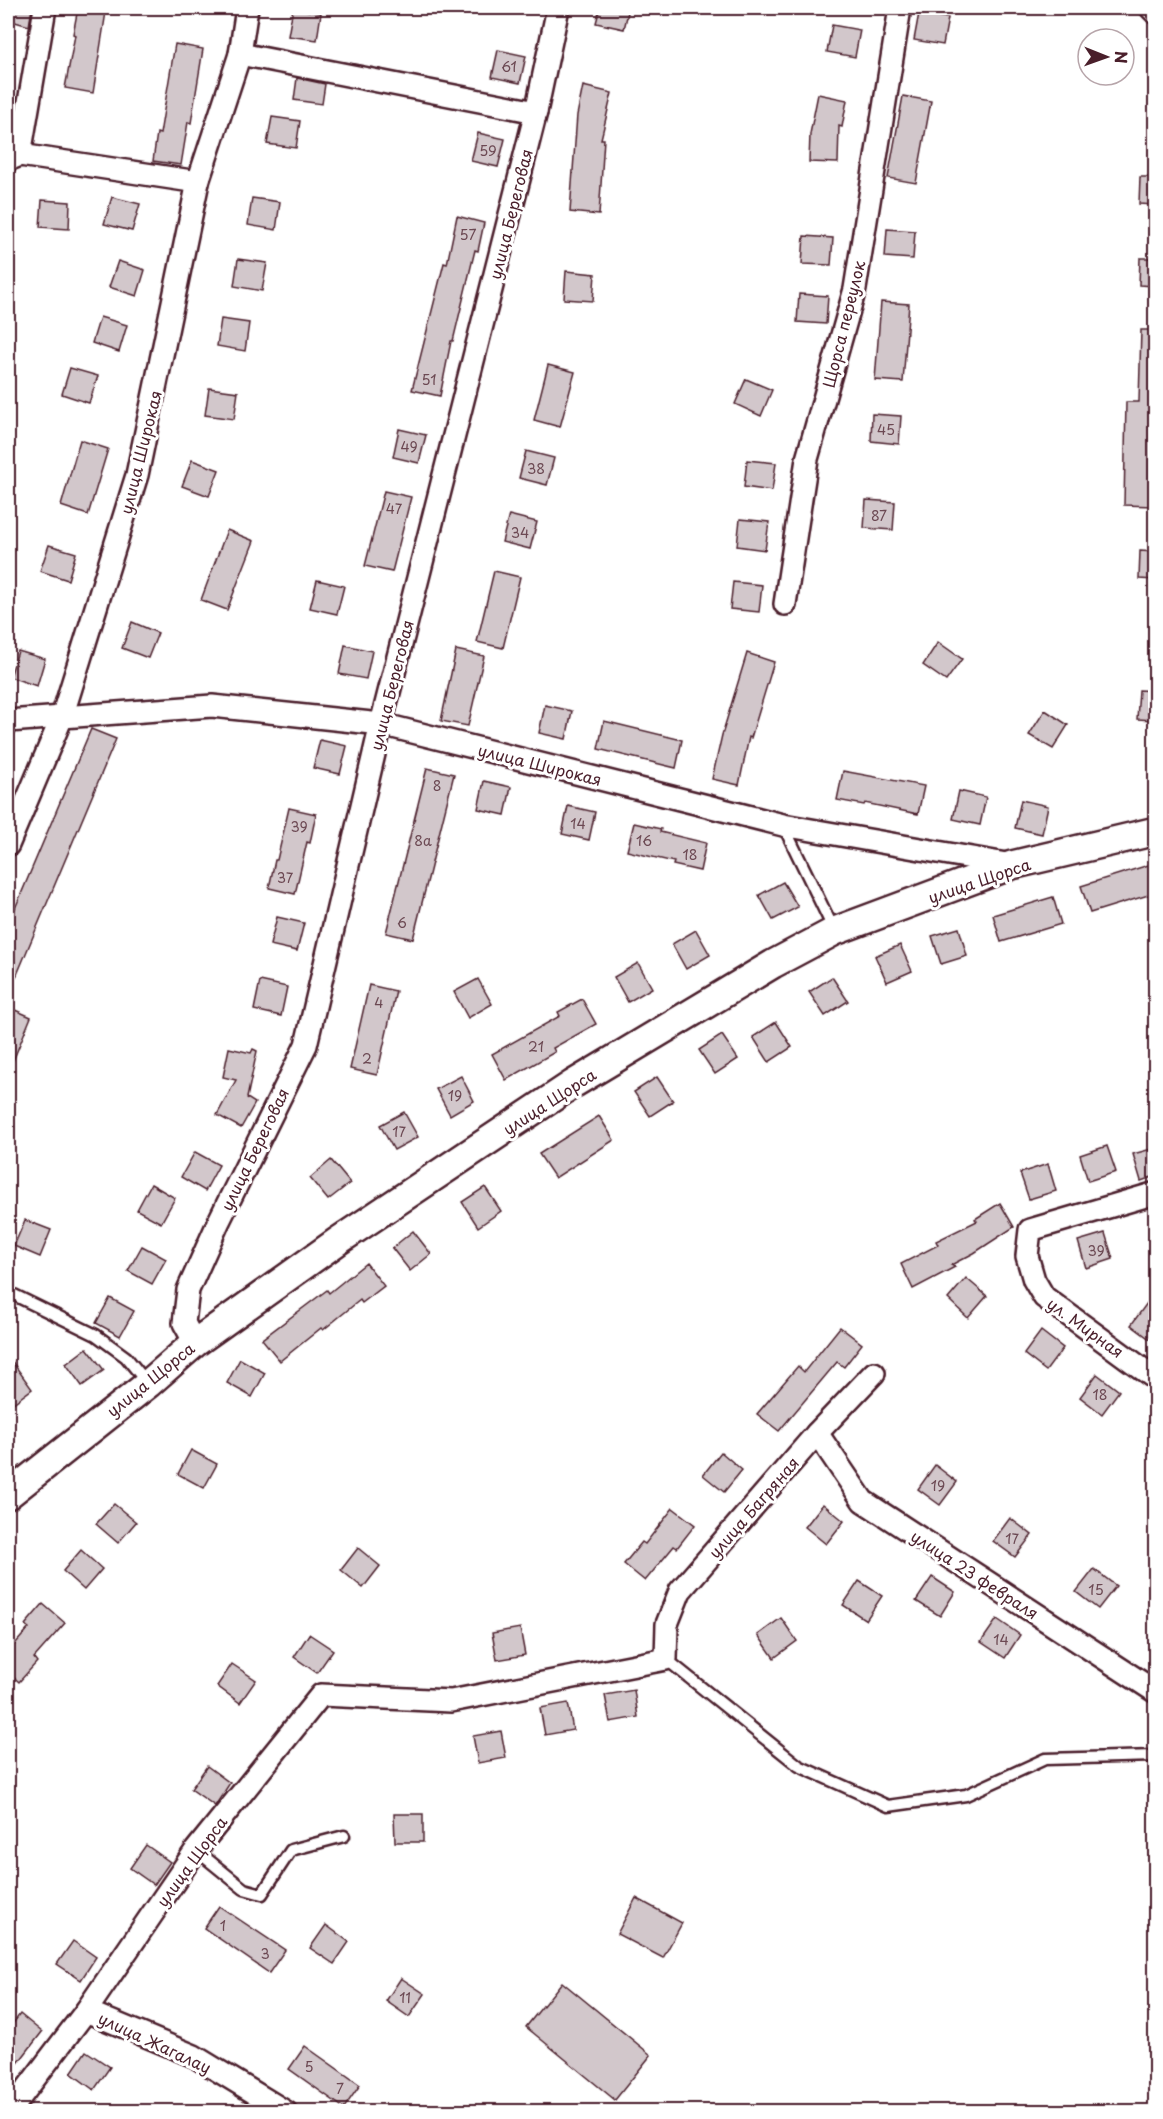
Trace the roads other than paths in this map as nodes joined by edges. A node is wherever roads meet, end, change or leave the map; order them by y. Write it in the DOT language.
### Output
graph roads {
  1 [pos="45,8"];
  2 [pos="247,8"];
  3 [pos="558,8"];
  4 [pos="900,8"];
  5 [pos="1151,8"];
  6 [pos="1155,13"];
  7 [pos="240,54"];
  8 [pos="536,112"];
  9 [pos="14,158"];
  10 [pos="198,182"];
  11 [pos="785,604"];
  12 [pos="62,717"];
  13 [pos="8,721"];
  14 [pos="381,724"];
  15 [pos="783,825"];
  16 [pos="1155,831"];
  17 [pos="8,845"];
  18 [pos="1012,866"];
  19 [pos="835,932"];
  20 [pos="1155,1193"];
  21 [pos="8,1292"];
  22 [pos="195,1343"];
  23 [pos="874,1373"];
  24 [pos="1155,1379"];
  25 [pos="148,1384"];
  26 [pos="817,1433"];
  27 [pos="8,1495"];
  28 [pos="666,1659"];
  29 [pos="1155,1692"];
  30 [pos="1155,1756"];
  31 [pos="344,1836"];
  32 [pos="196,1850"];
  33 [pos="86,2011"];
  34 [pos="13,2107"];
  35 [pos="286,2112"];
  1 -- 9 [label="street"];
  2 -- 7 [label="street, улица Широкая"];
  3 -- 8 [label="street, улица Береговая"];
  4 -- 11 [label="street, Щорса переулок"];
  5 -- 6 [label="street"];
  7 -- 8 [label="street"];
  7 -- 10 [label="street, улица Широкая"];
  8 -- 14 [label="street, улица Береговая"];
  9 -- 10 [label="street"];
  10 -- 12 [label="street, улица Широкая"];
  12 -- 13 [label="street, улица Широкая"];
  12 -- 14 [label="street, улица Широкая"];
  12 -- 17 [label="street, улица Широкая"];
  14 -- 15 [label="street, улица Широкая"];
  14 -- 22 [label="street, улица Береговая"];
  15 -- 18 [label="street, улица Широкая"];
  15 -- 19 [label="lane"];
  16 -- 18 [label="street, улица Щорса"];
  18 -- 19 [label="street, улица Щорса"];
  19 -- 22 [label="street, улица Щорса"];
  20 -- 24 [label="street, ул. Мирная"];
  21 -- 25 [label="lane"];
  22 -- 25 [label="street, улица Щорса"];
  23 -- 26 [label="street, улица Багряная"];
  25 -- 27 [label="street, улица Щорса"];
  26 -- 28 [label="street, улица Багряная"];
  26 -- 29 [label="street, улица 23 февраля"];
  28 -- 30 [label="lane"];
  28 -- 32 [label="street, улица Щорса"];
  31 -- 32 [label="lane"];
  32 -- 33 [label="street, улица Щорса"];
  33 -- 34 [label="street, улица Щорса"];
  33 -- 35 [label="street, улица Жагалау"];
}
